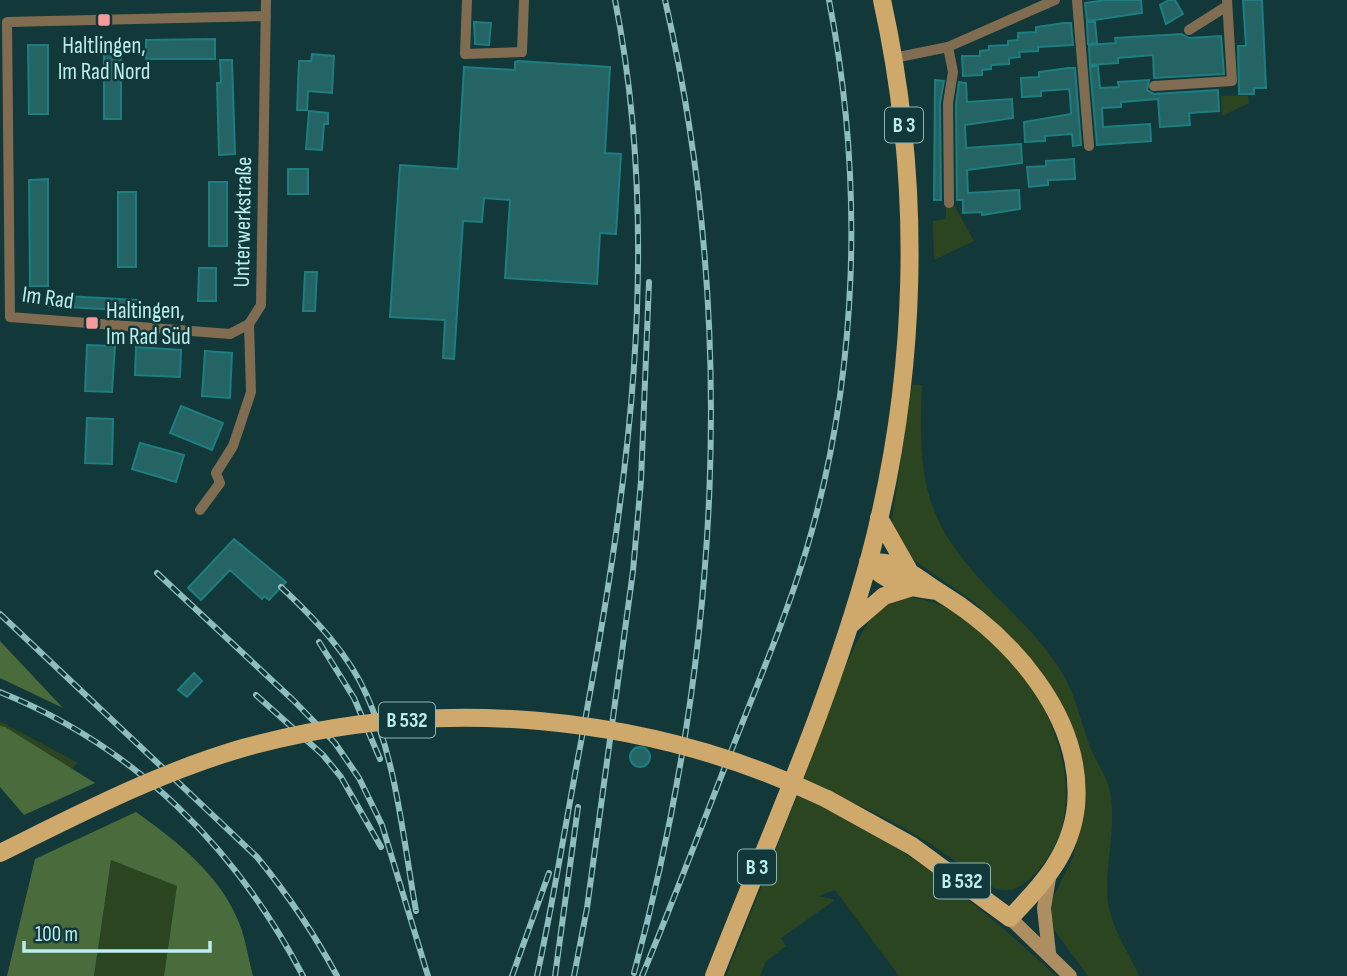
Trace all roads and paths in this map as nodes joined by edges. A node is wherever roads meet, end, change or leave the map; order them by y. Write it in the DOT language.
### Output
graph roads {
  1 [pos="266,0"];
  2 [pos="467,0"];
  3 [pos="524,0"];
  4 [pos="882,0"];
  5 [pos="1055,0"];
  6 [pos="1077,0"];
  7 [pos="1227,3"];
  8 [pos="266,16"];
  9 [pos="1189,30"];
  10 [pos="948,47"];
  11 [pos="894,58"];
  12 [pos="1154,86"];
  13 [pos="1089,146"];
  14 [pos="949,203"];
  15 [pos="249,324"];
  16 [pos="200,510"];
  17 [pos="879,518"];
  18 [pos="868,562"];
  19 [pos="908,569"];
  20 [pos="910,588"];
  21 [pos="937,591"];
  22 [pos="849,627"];
  23 [pos="0,853"];
  24 [pos="1049,878"];
  25 [pos="1010,918"];
  26 [pos="1049,953"];
  27 [pos="714,976"];
  28 [pos="1070,976"];
  1 -- 8 [label="street, Unterwerkstraße"];
  2 -- 3 [label="street"];
  4 -- 11 [label="main road, B 3"];
  5 -- 10 [label="street"];
  6 -- 13 [label="street"];
  7 -- 9 [label="street"];
  7 -- 12 [label="street"];
  8 -- 15 [label="street, Unterwerkstraße"];
  8 -- 15 [label="street, Im Rad"];
  10 -- 11 [label="street"];
  10 -- 14 [label="street"];
  11 -- 17 [label="main road, B 3"];
  15 -- 16 [label="street, Unterwerkstraße"];
  17 -- 18 [label="main road, B 3"];
  17 -- 19 [label="main road"];
  18 -- 19 [label="main road"];
  18 -- 20 [label="main road"];
  18 -- 22 [label="main road, B 3"];
  19 -- 21 [label="main road"];
  20 -- 21 [label="main road"];
  20 -- 22 [label="main road"];
  21 -- 24 [label="main road"];
  22 -- 27 [label="main road, B 3"];
  23 -- 25 [label="main road, B 532, bridge"];
  24 -- 25 [label="main road"];
  24 -- 26 [label="street"];
  25 -- 26 [label="street"];
  26 -- 28 [label="street"];
}
